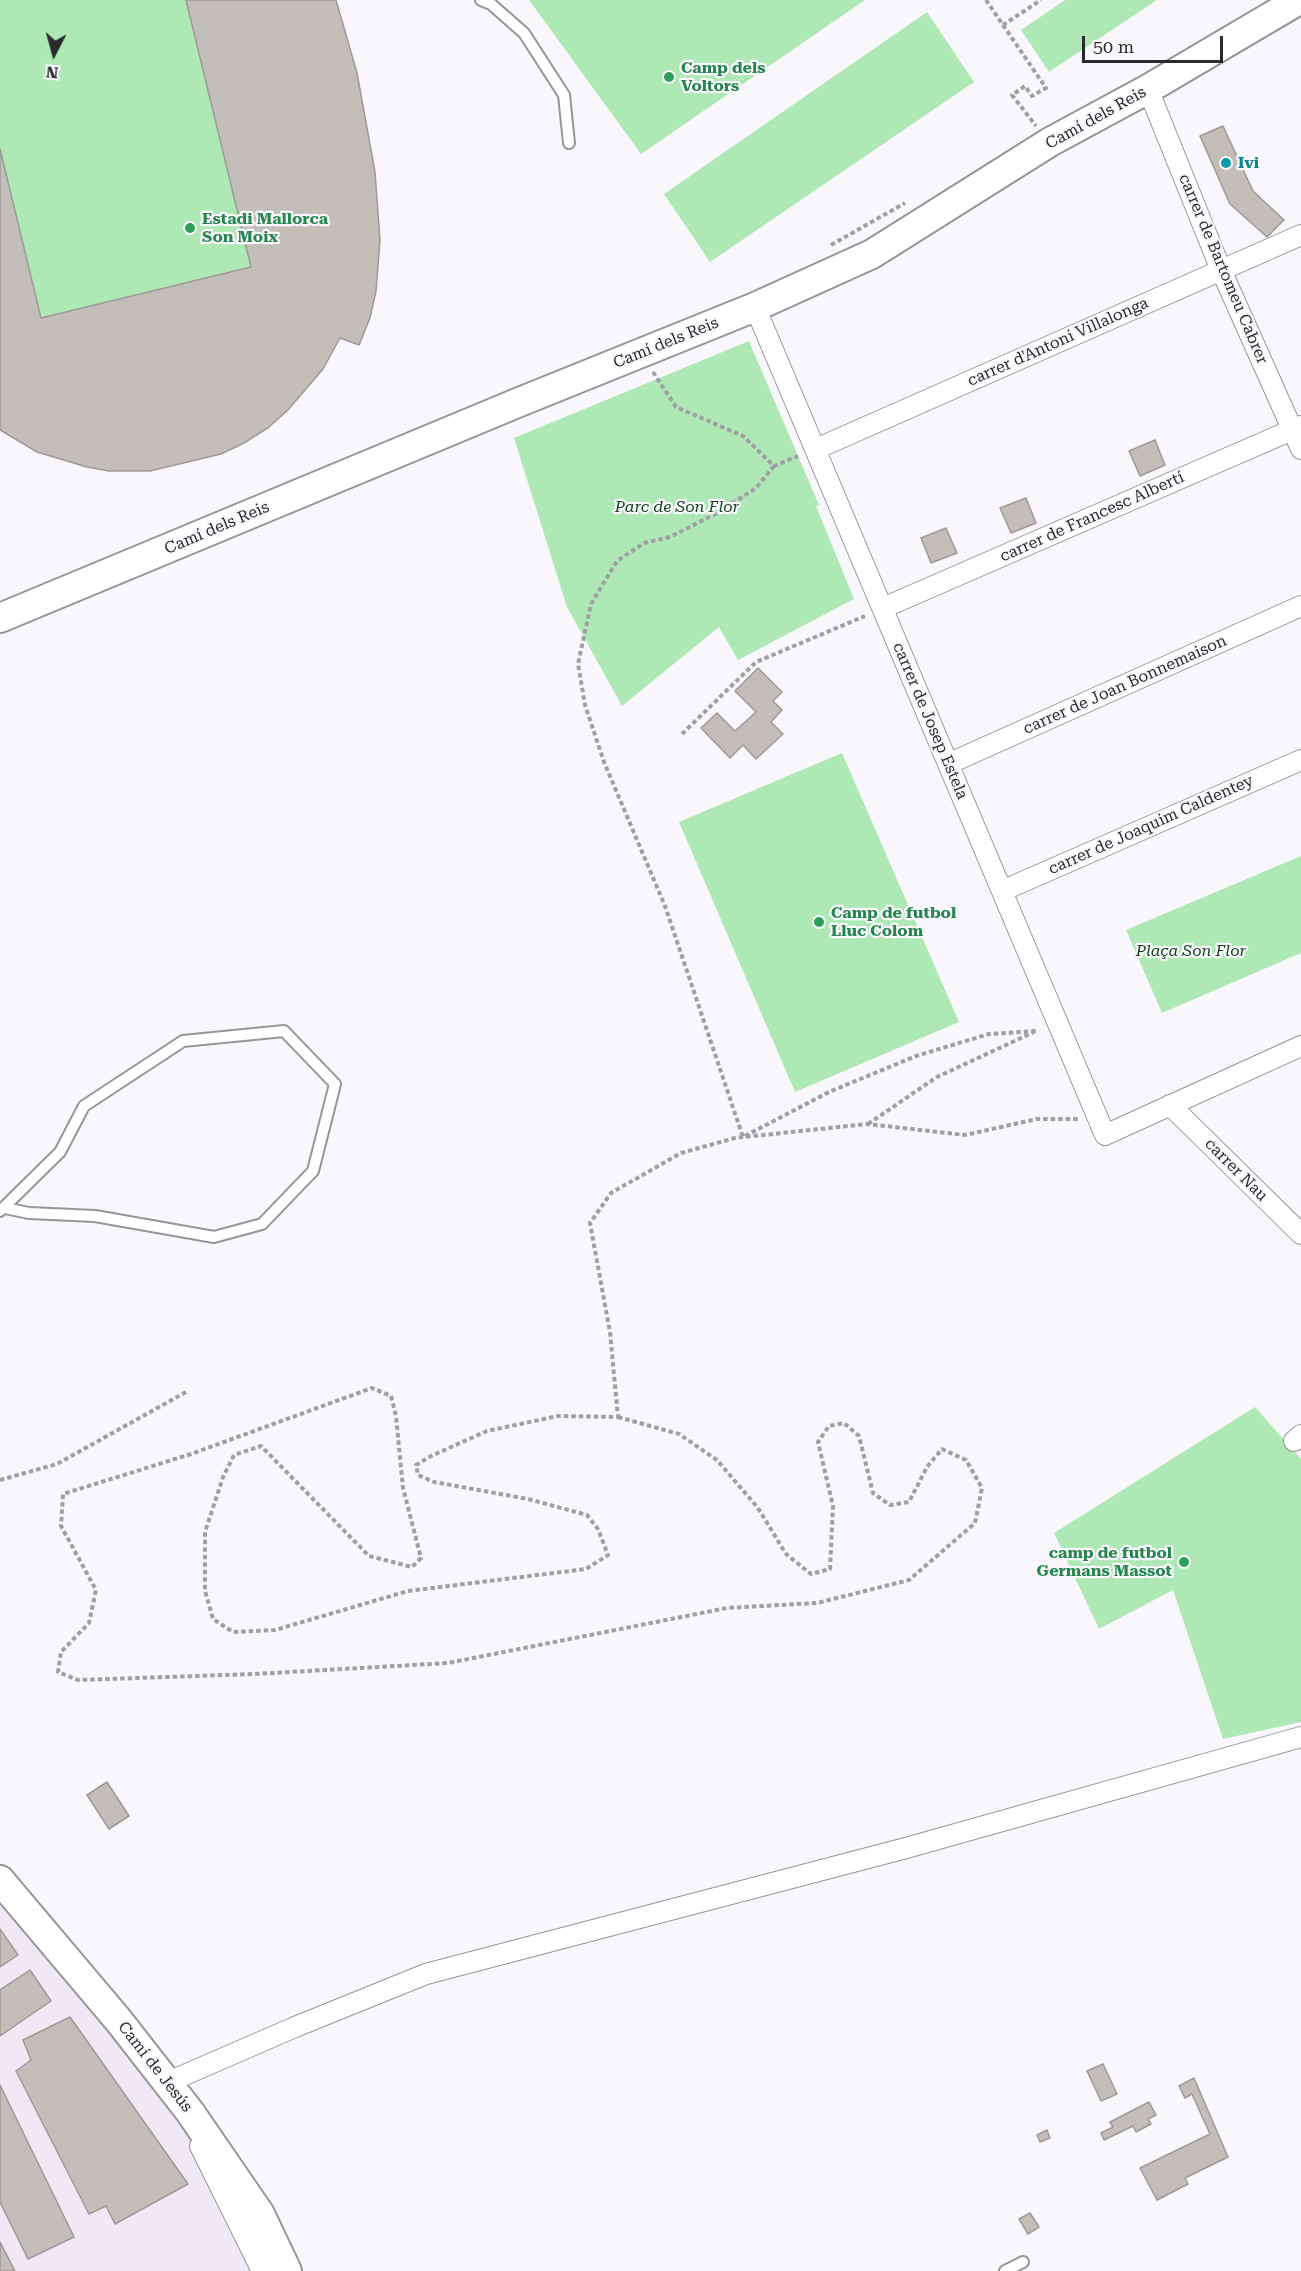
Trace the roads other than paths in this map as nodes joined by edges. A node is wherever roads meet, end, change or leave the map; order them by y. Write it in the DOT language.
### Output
graph roads {
  1 [pos="481,0"];
  2 [pos="1299,0"];
  3 [pos="1148,89"];
  4 [pos="569,144"];
  5 [pos="1301,235"];
  6 [pos="1221,270"];
  7 [pos="755,307"];
  8 [pos="1297,428"];
  9 [pos="816,449"];
  10 [pos="1301,449"];
  11 [pos="1301,606"];
  12 [pos="883,608"];
  13 [pos="0,618"];
  14 [pos="1301,760"];
  15 [pos="948,764"];
  16 [pos="1002,891"];
  17 [pos="1301,1047"];
  18 [pos="1170,1105"];
  19 [pos="2,1209"];
  20 [pos="1301,1234"];
  21 [pos="1301,1737"];
  22 [pos="0,1880"];
  23 [pos="166,2083"];
  24 [pos="190,2112"];
  25 [pos="1023,2262"];
  26 [pos="262,2271"];
  27 [pos="287,2271"];
  28 [pos="1005,2271"];
  1 -- 4 [label="lane"];
  2 -- 3 [label="street, Camí dels Reis"];
  3 -- 6 [label="street, carrer de Bartomeu Cabrer"];
  3 -- 7 [label="street, Camí dels Reis"];
  5 -- 6 [label="street, carrer d'Antoni Villalonga"];
  6 -- 8 [label="street, carrer de Bartomeu Cabrer"];
  6 -- 9 [label="street, carrer d'Antoni Villalonga"];
  7 -- 9 [label="street, carrer de Josep Estela"];
  7 -- 13 [label="street, Camí dels Reis"];
  8 -- 10 [label="street, carrer de Bartomeu Cabrer"];
  8 -- 12 [label="street, carrer de Francesc Albertí"];
  9 -- 12 [label="street, carrer de Josep Estela"];
  11 -- 15 [label="street, carrer de Joan Bonnemaison"];
  12 -- 15 [label="street, carrer de Josep Estela"];
  14 -- 16 [label="street, carrer de Joaquim Caldentey"];
  15 -- 16 [label="street, carrer de Josep Estela"];
  16 -- 18 [label="street, carrer de Josep Estela"];
  17 -- 18 [label="street"];
  18 -- 20 [label="street, carrer Nau"];
  19 -- 19 [label="lane"];
  21 -- 23 [label="street"];
  22 -- 23 [label="street, Camí de Jesús"];
  23 -- 24 [label="street, Camí de Jesús"];
  24 -- 26 [label="street"];
  24 -- 27 [label="street, Camí de Jesús"];
  25 -- 28 [label="lane"];
}
